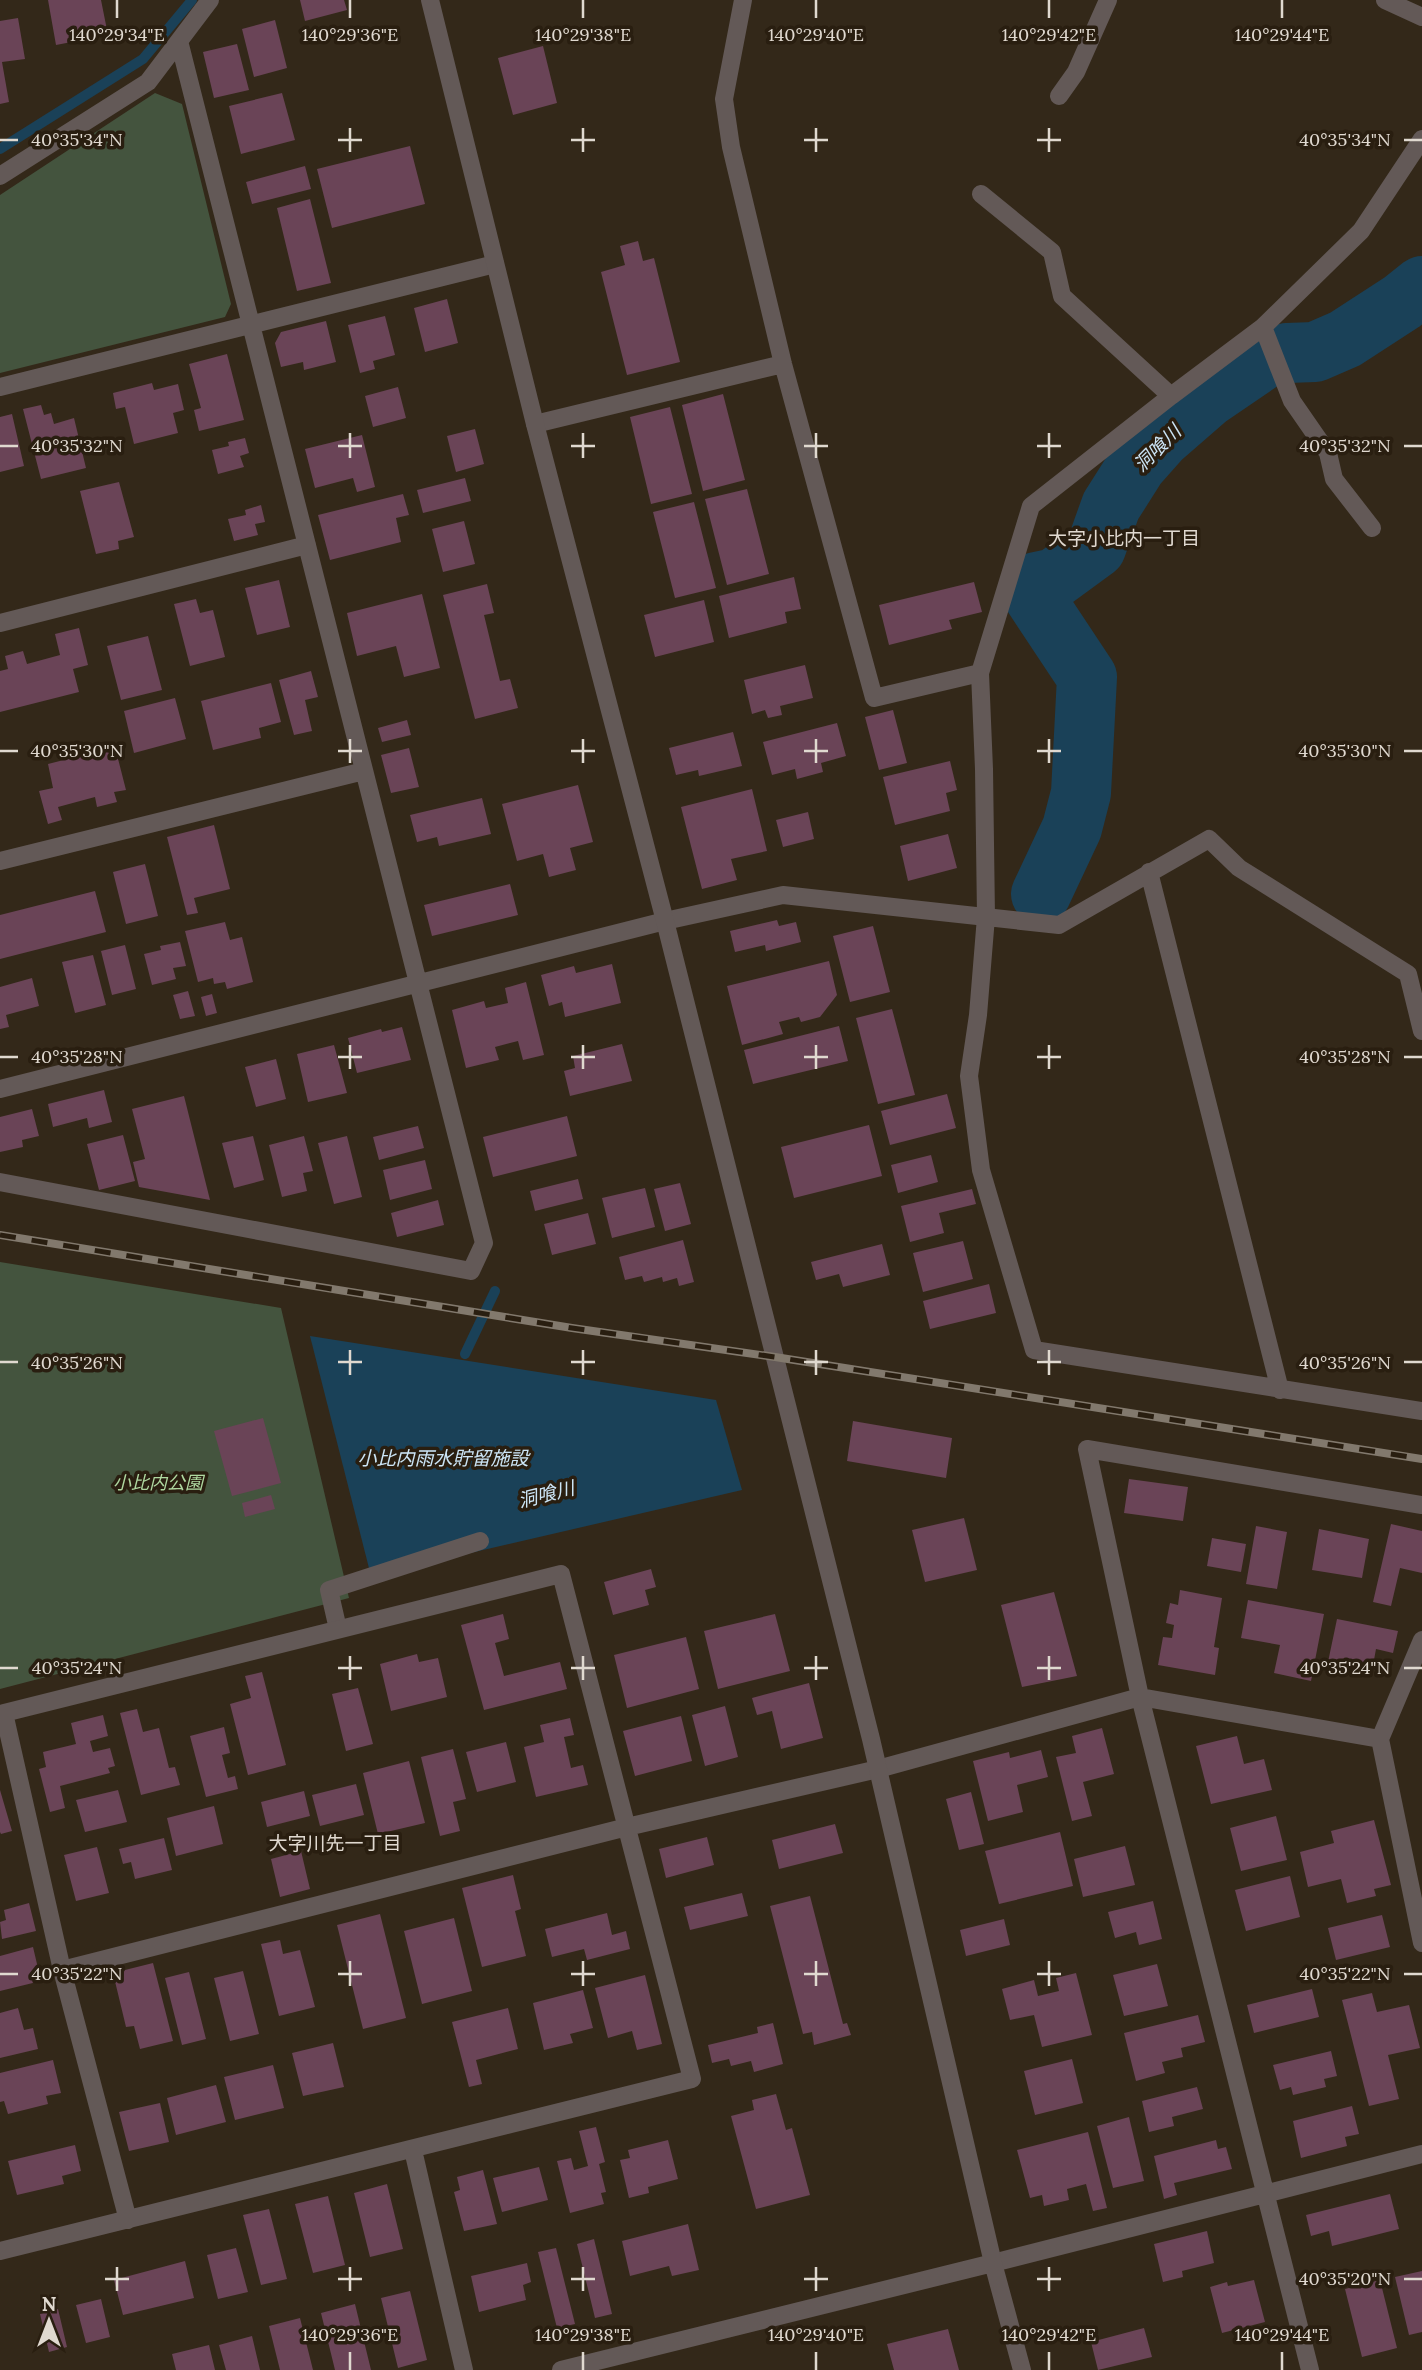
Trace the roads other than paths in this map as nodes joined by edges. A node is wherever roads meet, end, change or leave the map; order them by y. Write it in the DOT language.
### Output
graph roads {
  1 [pos="211,0"];
  2 [pos="430,0"];
  3 [pos="743,0"];
  4 [pos="1108,0"];
  5 [pos="1385,0"];
  6 [pos="1422,16"];
  7 [pos="179,41"];
  8 [pos="1059,96"];
  9 [pos="1422,139"];
  10 [pos="0,176"];
  11 [pos="981,194"];
  12 [pos="495,264"];
  13 [pos="251,325"];
  14 [pos="1266,334"];
  15 [pos="783,364"];
  16 [pos="0,387"];
  17 [pos="1171,396"];
  18 [pos="535,424"];
  19 [pos="1372,528"];
  20 [pos="307,545"];
  21 [pos="0,623"];
  22 [pos="980,674"];
  23 [pos="364,771"];
  24 [pos="0,861"];
  25 [pos="1149,872"];
  26 [pos="986,917"];
  27 [pos="665,921"];
  28 [pos="418,984"];
  29 [pos="1422,1031"];
  30 [pos="0,1089"];
  31 [pos="0,1182"];
  32 [pos="1280,1390"];
  33 [pos="1422,1411"];
  34 [pos="1422,1505"];
  35 [pos="480,1541"];
  36 [pos="338,1629"];
  37 [pos="1422,1640"];
  38 [pos="1140,1697"];
  39 [pos="2,1714"];
  40 [pos="1380,1740"];
  41 [pos="878,1769"];
  42 [pos="627,1828"];
  43 [pos="1422,1942"];
  44 [pos="62,1970"];
  45 [pos="413,2150"];
  46 [pos="1422,2154"];
  47 [pos="1266,2192"];
  48 [pos="128,2220"];
  49 [pos="0,2251"];
  50 [pos="993,2263"];
  51 [pos="464,2370"];
  52 [pos="561,2370"];
  53 [pos="1022,2370"];
  54 [pos="1310,2370"];
  1 -- 7 [label="street"];
  2 -- 12 [label="street"];
  3 -- 15 [label="street"];
  4 -- 8 [label="street"];
  5 -- 6 [label="street"];
  7 -- 10 [label="street"];
  7 -- 13 [label="street"];
  9 -- 14 [label="street"];
  11 -- 17 [label="street"];
  12 -- 13 [label="street"];
  12 -- 18 [label="street"];
  13 -- 16 [label="street"];
  13 -- 20 [label="street"];
  14 -- 17 [label="street"];
  14 -- 19 [label="street"];
  15 -- 18 [label="street"];
  15 -- 22 [label="street"];
  17 -- 22 [label="street"];
  18 -- 27 [label="street"];
  20 -- 21 [label="street"];
  20 -- 23 [label="street"];
  22 -- 26 [label="street"];
  23 -- 24 [label="street"];
  23 -- 28 [label="street"];
  25 -- 26 [label="street"];
  25 -- 29 [label="street"];
  25 -- 32 [label="street"];
  26 -- 27 [label="street"];
  26 -- 32 [label="street"];
  27 -- 28 [label="street"];
  27 -- 41 [label="street"];
  28 -- 30 [label="street"];
  28 -- 31 [label="street"];
  32 -- 33 [label="street"];
  34 -- 38 [label="street"];
  35 -- 36 [label="street"];
  36 -- 39 [label="street"];
  36 -- 42 [label="street"];
  37 -- 40 [label="street"];
  38 -- 40 [label="street"];
  38 -- 41 [label="street"];
  38 -- 47 [label="street"];
  39 -- 44 [label="street"];
  40 -- 43 [label="street"];
  41 -- 42 [label="street"];
  41 -- 50 [label="street"];
  42 -- 44 [label="street"];
  42 -- 45 [label="street"];
  44 -- 48 [label="street"];
  45 -- 48 [label="street"];
  45 -- 51 [label="street"];
  46 -- 47 [label="street"];
  47 -- 50 [label="street"];
  47 -- 54 [label="street"];
  48 -- 49 [label="street"];
  50 -- 52 [label="street"];
  50 -- 53 [label="street"];
}
